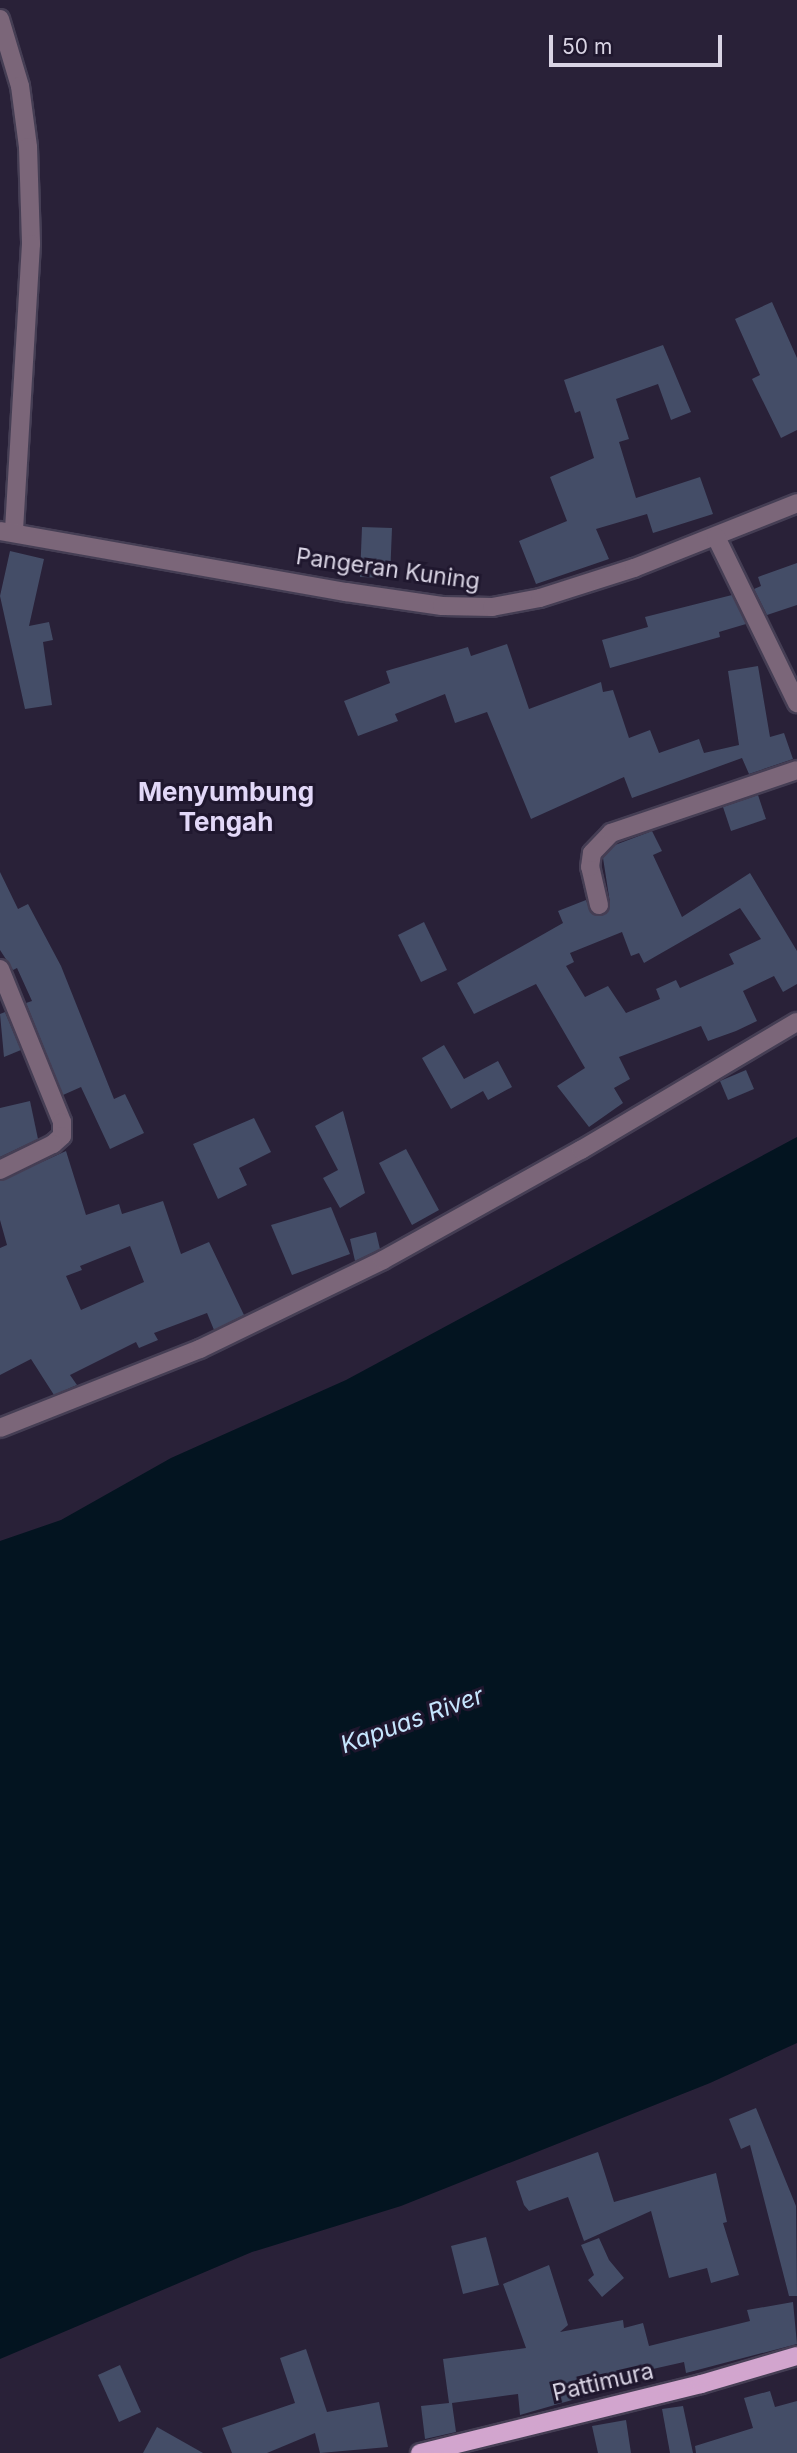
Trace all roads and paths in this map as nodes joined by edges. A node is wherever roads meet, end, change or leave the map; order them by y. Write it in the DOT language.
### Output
graph roads {
  1 [pos="0,19"];
  2 [pos="797,503"];
  3 [pos="7,532"];
  4 [pos="716,537"];
  5 [pos="797,703"];
  6 [pos="797,770"];
  7 [pos="600,905"];
  8 [pos="0,969"];
  9 [pos="7,1000"];
  10 [pos="797,1023"];
  11 [pos="0,1170"];
  12 [pos="0,1428"];
  13 [pos="797,2356"];
  14 [pos="419,2453"];
  1 -- 3 [label="street"];
  2 -- 4 [label="street, Pangeran Kuning"];
  3 -- 4 [label="street, Pangeran Kuning"];
  4 -- 5 [label="street"];
  6 -- 7 [label="street"];
  8 -- 9 [label="street"];
  9 -- 11 [label="street"];
  10 -- 12 [label="street"];
  13 -- 14 [label="main road, Pattimura"];
}
